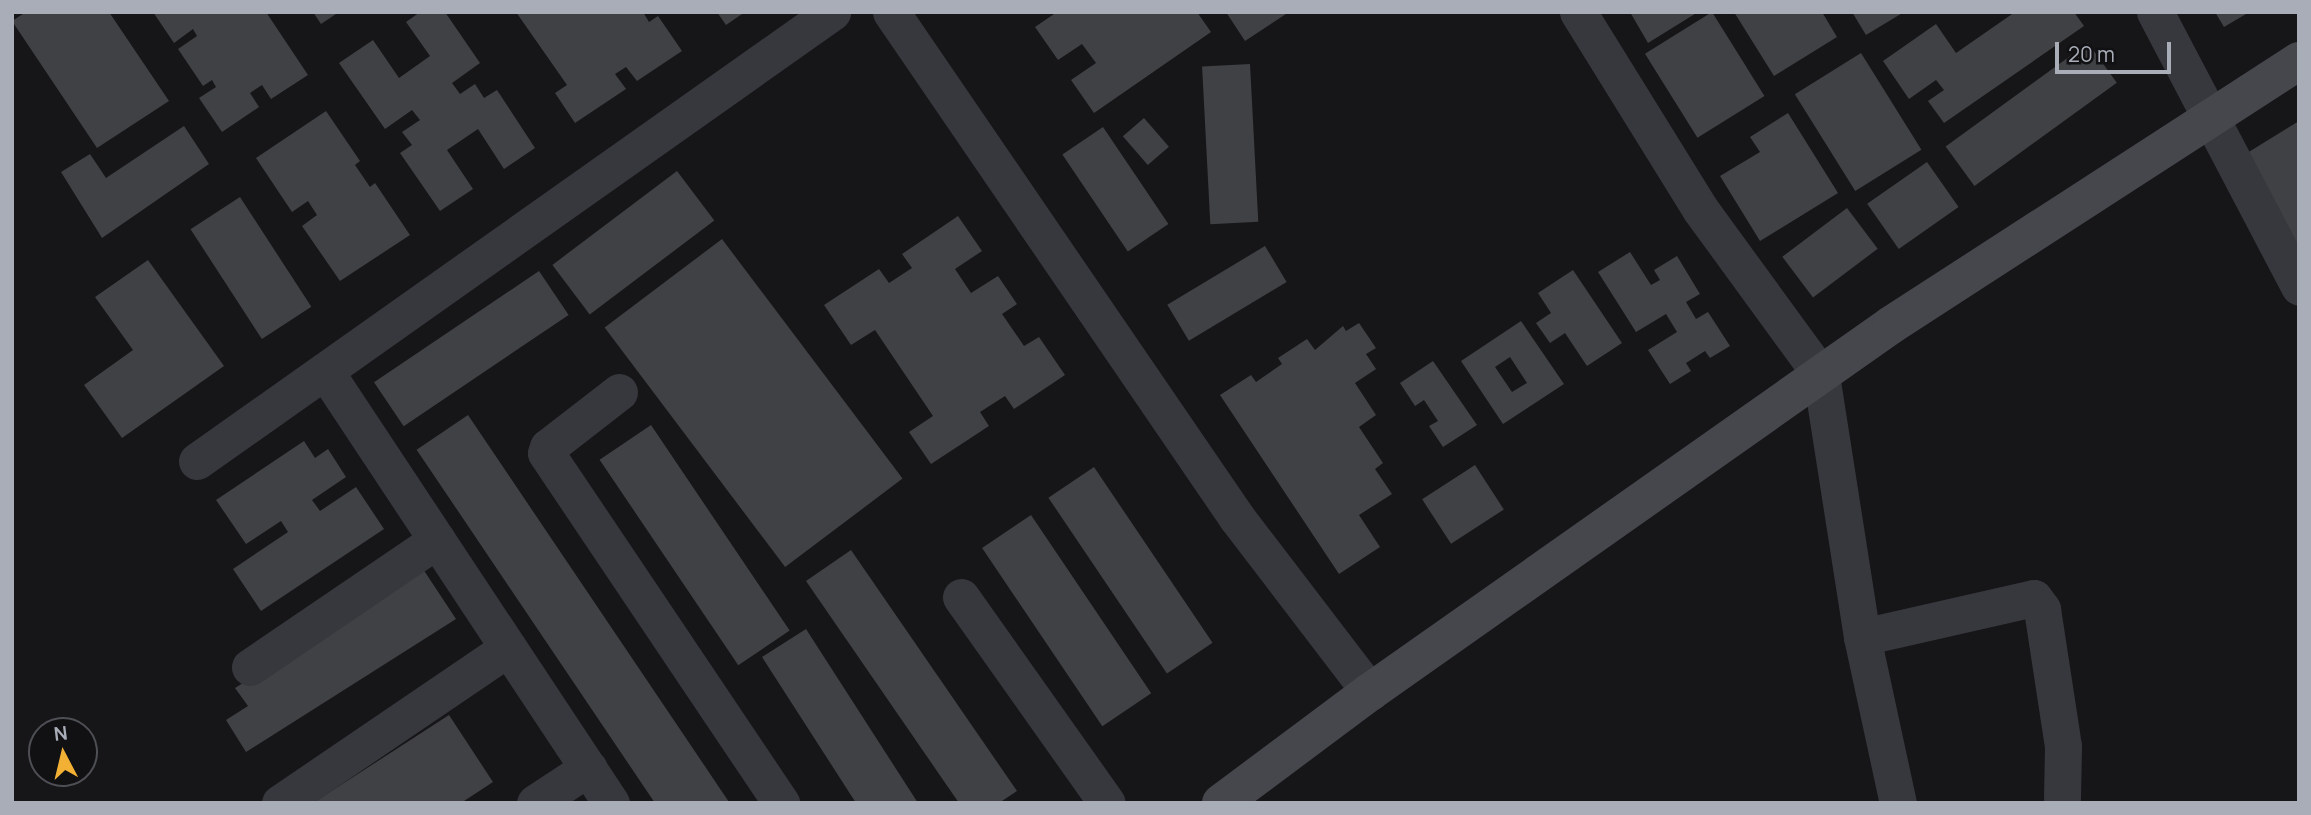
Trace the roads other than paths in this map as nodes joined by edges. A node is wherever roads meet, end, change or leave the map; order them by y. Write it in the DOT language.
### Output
graph roads {
  1 [pos="832,12"];
  2 [pos="891,12"];
  3 [pos="1578,12"];
  4 [pos="2155,12"];
  5 [pos="2299,61"];
  6 [pos="2210,117"];
  7 [pos="2299,286"];
  8 [pos="325,371"];
  9 [pos="1821,374"];
  10 [pos="619,392"];
  11 [pos="197,461"];
  12 [pos="437,540"];
  13 [pos="961,597"];
  14 [pos="1862,637"];
  15 [pos="508,648"];
  16 [pos="250,667"];
  17 [pos="1370,692"];
  18 [pos="588,768"];
  19 [pos="1239,797"];
  20 [pos="2062,798"];
  21 [pos="280,803"];
  22 [pos="536,803"];
  23 [pos="611,803"];
  24 [pos="781,803"];
  25 [pos="1107,803"];
  26 [pos="1898,803"];
  1 -- 8 [label="street"];
  2 -- 17 [label="street"];
  3 -- 9 [label="street"];
  4 -- 6 [label="street"];
  5 -- 6 [label="street"];
  6 -- 7 [label="street"];
  6 -- 9 [label="street"];
  8 -- 11 [label="street"];
  8 -- 12 [label="street"];
  9 -- 14 [label="street"];
  9 -- 17 [label="street"];
  10 -- 24 [label="street"];
  12 -- 15 [label="street"];
  12 -- 16 [label="street"];
  13 -- 25 [label="street"];
  14 -- 20 [label="street"];
  14 -- 26 [label="street"];
  15 -- 18 [label="street"];
  15 -- 21 [label="street"];
  17 -- 19 [label="street"];
  18 -- 22 [label="street"];
  18 -- 23 [label="street"];
}
